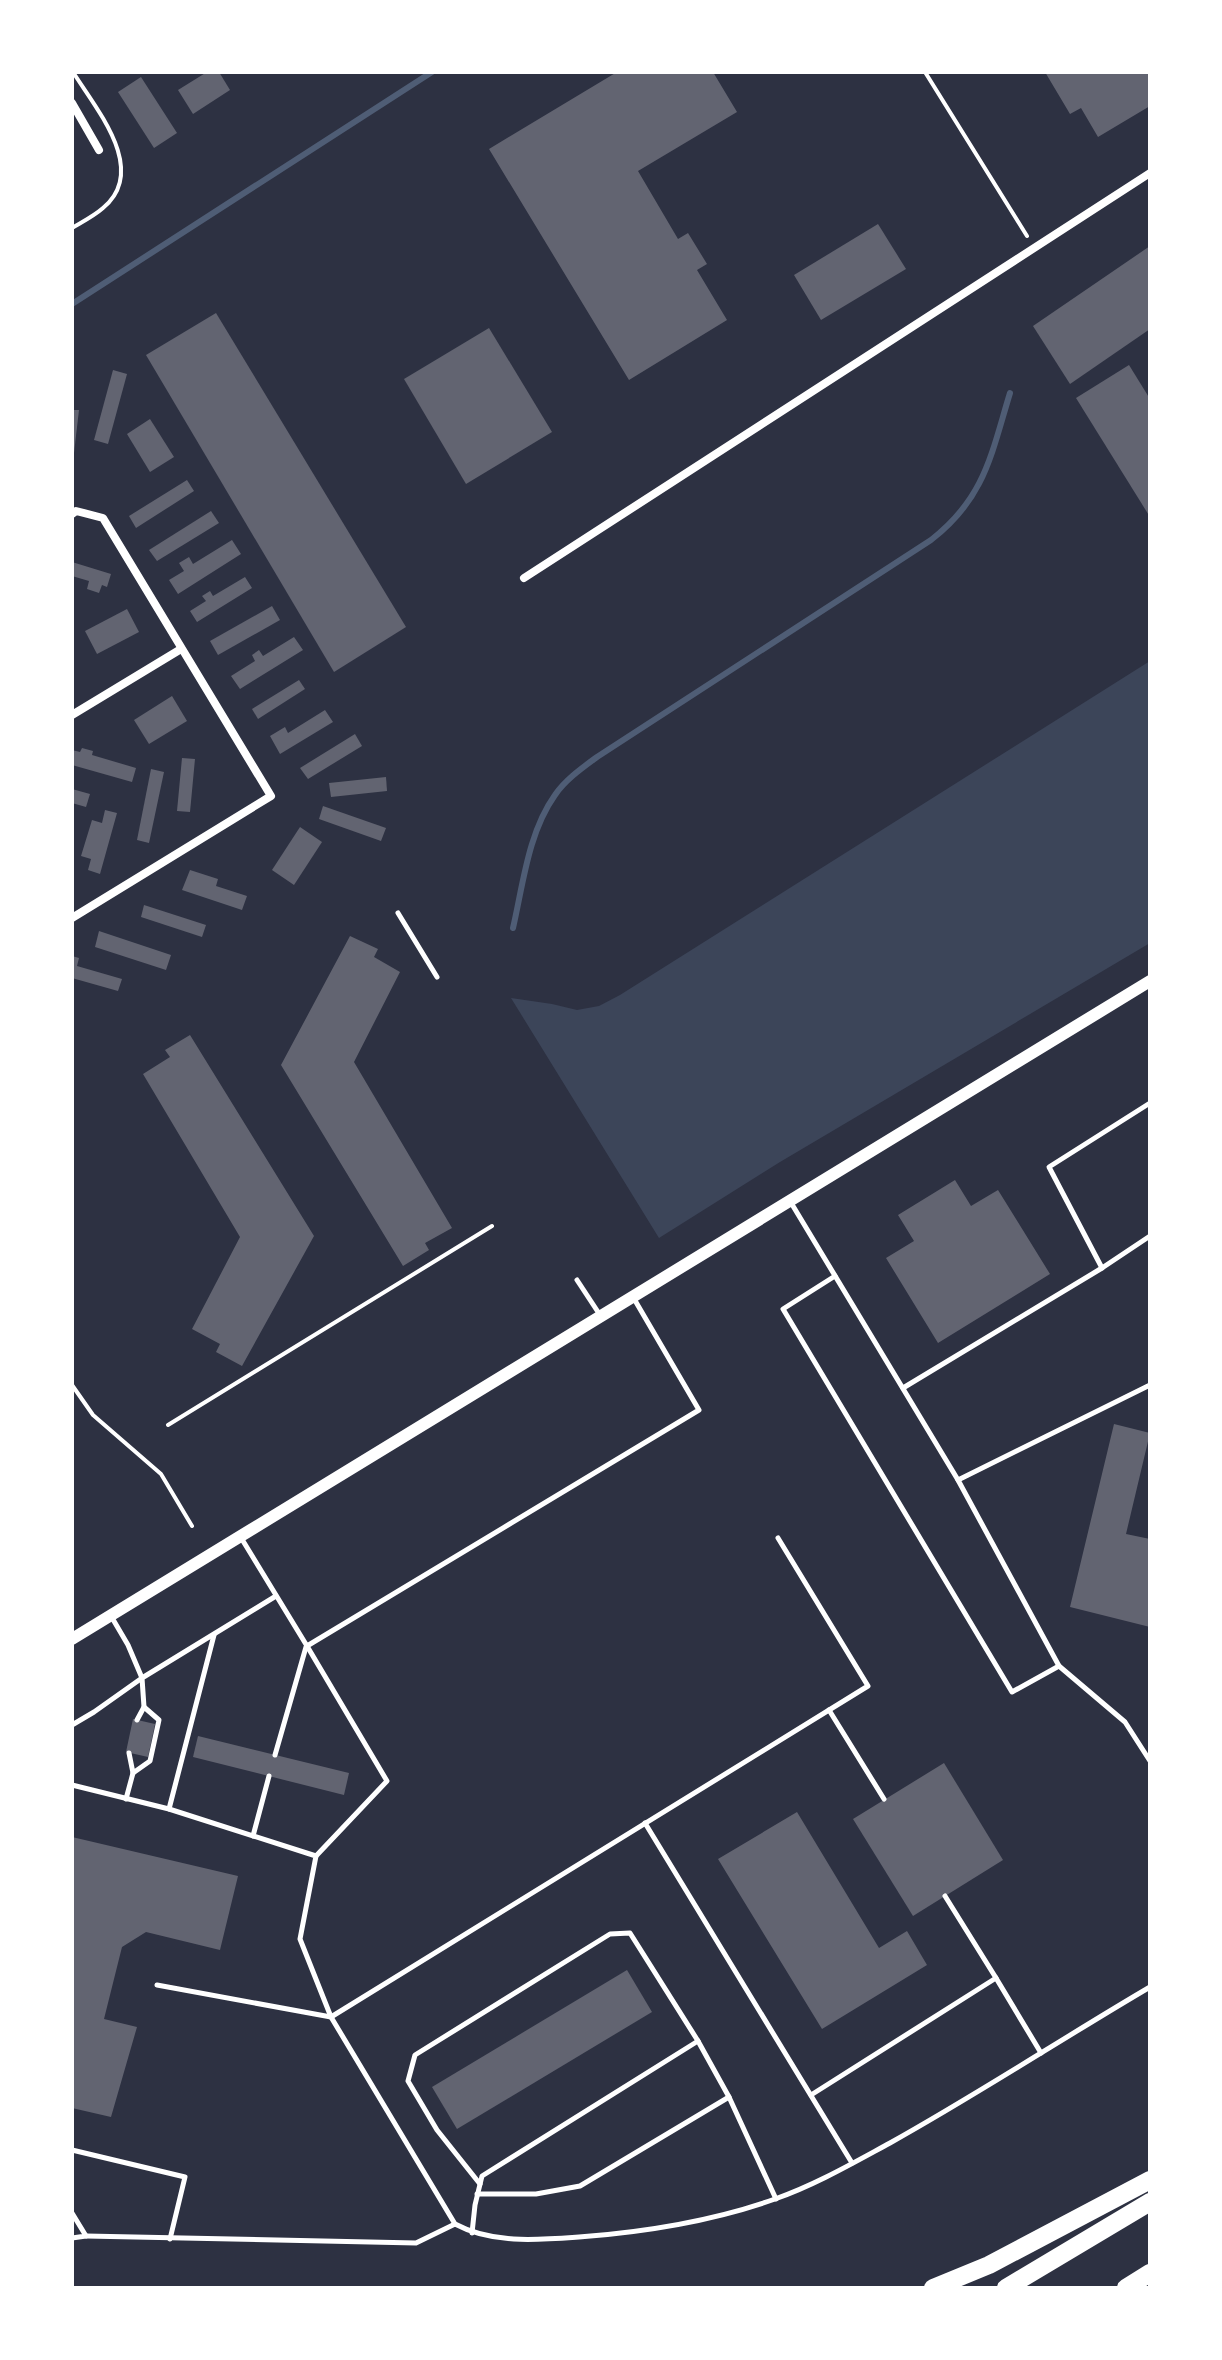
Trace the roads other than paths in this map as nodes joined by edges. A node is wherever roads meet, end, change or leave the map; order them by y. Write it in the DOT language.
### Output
graph roads {
  1 [pos="72,103"];
  2 [pos="99,150"];
  3 [pos="1150,173"];
  4 [pos="72,514"];
  5 [pos="524,578"];
  6 [pos="181,649"];
  7 [pos="72,715"];
  8 [pos="398,913"];
  9 [pos="72,918"];
  10 [pos="437,977"];
  11 [pos="1150,981"];
  12 [pos="1150,1103"];
  13 [pos="790,1201"];
  14 [pos="1150,1236"];
  15 [pos="1102,1268"];
  16 [pos="835,1276"];
  17 [pos="577,1280"];
  18 [pos="632,1296"];
  19 [pos="600,1316"];
  20 [pos="1150,1385"];
  21 [pos="903,1388"];
  22 [pos="958,1480"];
  23 [pos="240,1536"];
  24 [pos="778,1538"];
  25 [pos="276,1596"];
  26 [pos="110,1616"];
  27 [pos="214,1634"];
  28 [pos="72,1639"];
  29 [pos="307,1646"];
  30 [pos="1059,1666"];
  31 [pos="142,1678"];
  32 [pos="144,1707"];
  33 [pos="829,1710"];
  34 [pos="137,1720"];
  35 [pos="72,1725"];
  36 [pos="129,1753"];
  37 [pos="275,1755"];
  38 [pos="1150,1761"];
  39 [pos="133,1773"];
  40 [pos="269,1776"];
  41 [pos="72,1785"];
  42 [pos="126,1799"];
  43 [pos="884,1799"];
  44 [pos="169,1809"];
  45 [pos="645,1823"];
  46 [pos="253,1836"];
  47 [pos="316,1856"];
  48 [pos="945,1896"];
  49 [pos="996,1978"];
  50 [pos="157,1985"];
  51 [pos="1150,1987"];
  52 [pos="331,2017"];
  53 [pos="698,2041"];
  54 [pos="1041,2053"];
  55 [pos="811,2095"];
  56 [pos="729,2097"];
  57 [pos="72,2150"];
  58 [pos="852,2163"];
  59 [pos="1150,2180"];
  60 [pos="480,2184"];
  61 [pos="477,2194"];
  62 [pos="776,2199"];
  63 [pos="1150,2202"];
  64 [pos="72,2213"];
  65 [pos="455,2224"];
  66 [pos="472,2233"];
  67 [pos="86,2236"];
  68 [pos="72,2238"];
  69 [pos="170,2239"];
  70 [pos="1150,2273"];
  71 [pos="933,2288"];
  72 [pos="1006,2288"];
  73 [pos="1126,2288"];
  1 -- 2 [label="street"];
  3 -- 5 [label="street"];
  4 -- 6 [label="street"];
  6 -- 7 [label="street"];
  6 -- 9 [label="street"];
  8 -- 10 [label="lane"];
  11 -- 13 [label="street"];
  12 -- 15 [label="lane"];
  13 -- 16 [label="lane"];
  13 -- 18 [label="street"];
  14 -- 15 [label="lane"];
  15 -- 21 [label="lane"];
  16 -- 21 [label="lane"];
  16 -- 30 [label="lane"];
  17 -- 19 [label="lane"];
  18 -- 19 [label="street"];
  18 -- 29 [label="lane"];
  19 -- 23 [label="street"];
  20 -- 22 [label="lane"];
  21 -- 22 [label="lane"];
  22 -- 30 [label="lane"];
  23 -- 25 [label="lane"];
  23 -- 26 [label="street"];
  24 -- 33 [label="lane"];
  25 -- 27 [label="lane"];
  25 -- 29 [label="lane"];
  26 -- 28 [label="street"];
  26 -- 31 [label="lane"];
  27 -- 31 [label="lane"];
  27 -- 44 [label="lane"];
  29 -- 37 [label="lane"];
  29 -- 47 [label="lane"];
  30 -- 38 [label="lane"];
  31 -- 32 [label="lane"];
  31 -- 35 [label="lane"];
  32 -- 34 [label="lane"];
  32 -- 39 [label="lane"];
  33 -- 43 [label="lane"];
  33 -- 45 [label="lane"];
  36 -- 39 [label="lane"];
  39 -- 42 [label="lane"];
  40 -- 46 [label="lane"];
  41 -- 42 [label="lane"];
  42 -- 44 [label="lane"];
  44 -- 46 [label="lane"];
  45 -- 52 [label="lane"];
  45 -- 55 [label="lane"];
  46 -- 47 [label="lane"];
  47 -- 52 [label="lane"];
  48 -- 49 [label="lane"];
  49 -- 54 [label="lane"];
  49 -- 55 [label="lane"];
  50 -- 52 [label="lane"];
  51 -- 54 [label="lane"];
  52 -- 65 [label="lane"];
  53 -- 56 [label="lane"];
  53 -- 60 [label="lane"];
  53 -- 60 [label="lane"];
  54 -- 58 [label="lane"];
  55 -- 58 [label="lane"];
  56 -- 61 [label="lane"];
  56 -- 62 [label="lane"];
  57 -- 69 [label="lane"];
  58 -- 62 [label="lane"];
  59 -- 71 [label="highway"];
  60 -- 61 [label="lane"];
  61 -- 66 [label="lane"];
  62 -- 66 [label="lane"];
  63 -- 72 [label="highway"];
  64 -- 67 [label="lane"];
  65 -- 66 [label="lane"];
  65 -- 69 [label="lane"];
  67 -- 68 [label="lane"];
  67 -- 69 [label="lane"];
  70 -- 73 [label="highway"];
}
